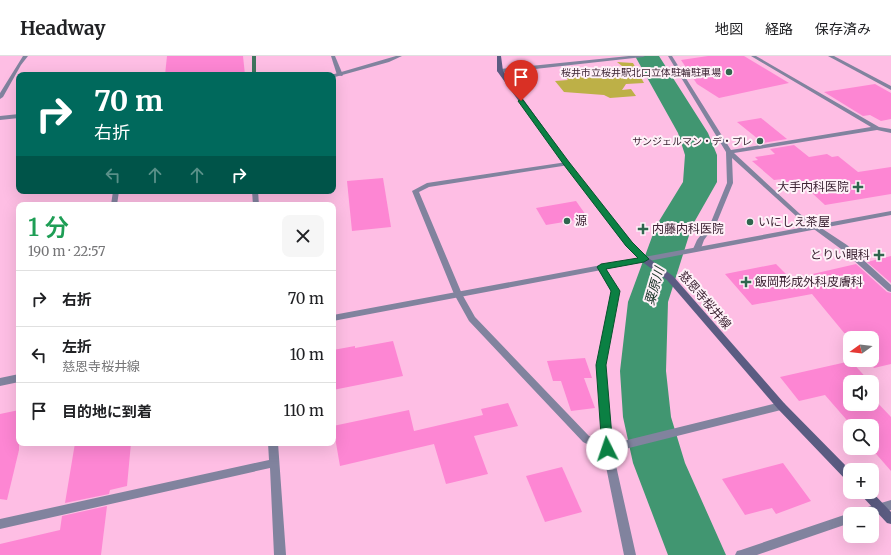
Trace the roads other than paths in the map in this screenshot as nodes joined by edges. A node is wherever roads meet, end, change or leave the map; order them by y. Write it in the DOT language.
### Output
graph roads {
  1 [pos="26,56"];
  2 [pos="333,56"];
  3 [pos="400,56"];
  4 [pos="499,56"];
  5 [pos="644,56"];
  6 [pos="670,56"];
  7 [pos="754,56"];
  8 [pos="830,56"];
  9 [pos="500,71"];
  10 [pos="340,75"];
  11 [pos="336,76"];
  12 [pos="891,88"];
  13 [pos="0,98"];
  14 [pos="16,116"];
  15 [pos="0,118"];
  16 [pos="876,128"];
  17 [pos="891,131"];
  18 [pos="729,152"];
  19 [pos="567,164"];
  20 [pos="891,213"];
  21 [pos="815,228"];
  22 [pos="697,249"];
  23 [pos="644,259"];
  24 [pos="601,267"];
  25 [pos="891,289"];
  26 [pos="458,294"];
  27 [pos="336,317"];
  28 [pos="16,379"];
  29 [pos="0,382"];
  30 [pos="781,406"];
  31 [pos="273,446"];
  32 [pos="607,449"];
  33 [pos="274,463"];
  34 [pos="843,470"];
  35 [pos="872,499"];
  36 [pos="891,505"];
  37 [pos="880,508"];
  38 [pos="891,519"];
  39 [pos="843,520"];
  40 [pos="0,524"];
  41 [pos="280,555"];
  42 [pos="630,555"];
  43 [pos="741,555"];
  1 -- 13 [label="street"];
  2 -- 10 [label="street"];
  3 -- 10 [label="street"];
  4 -- 9 [label="main road"];
  5 -- 9 [label="street"];
  6 -- 18 [label="street"];
  7 -- 16 [label="street"];
  8 -- 12 [label="street"];
  9 -- 19 [label="main road, 慈恩寺桜井線"];
  10 -- 11 [label="street"];
  14 -- 15 [label="street"];
  16 -- 17 [label="street"];
  16 -- 18 [label="street"];
  18 -- 21 [label="street"];
  18 -- 22 [label="street"];
  19 -- 23 [label="main road, 慈恩寺桜井線"];
  19 -- 26 [label="street"];
  20 -- 21 [label="street"];
  21 -- 22 [label="street"];
  21 -- 25 [label="street"];
  22 -- 23 [label="street"];
  23 -- 24 [label="street"];
  23 -- 30 [label="main road, 慈恩寺桜井線"];
  24 -- 26 [label="street"];
  24 -- 32 [label="street"];
  26 -- 27 [label="street"];
  26 -- 32 [label="street"];
  28 -- 29 [label="street"];
  30 -- 32 [label="street"];
  30 -- 34 [label="main road, 慈恩寺桜井線"];
  31 -- 33 [label="street"];
  32 -- 42 [label="street"];
  33 -- 40 [label="street"];
  33 -- 41 [label="street"];
  35 -- 37 [label="main road"];
  36 -- 37 [label="street"];
  37 -- 38 [label="main road"];
  39 -- 43 [label="street"];
}
